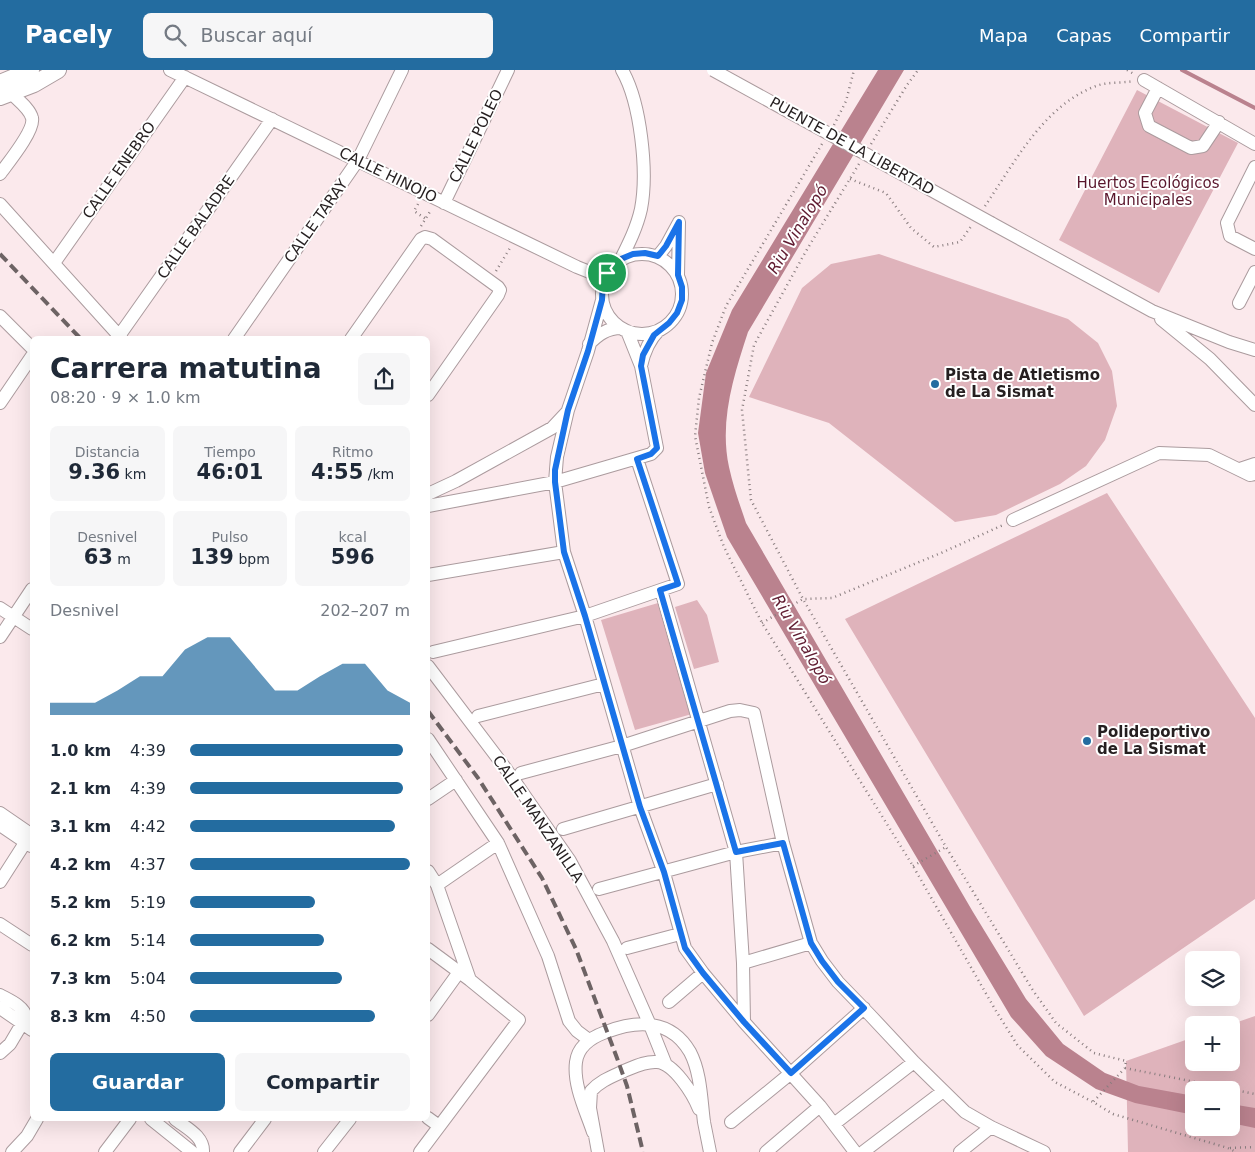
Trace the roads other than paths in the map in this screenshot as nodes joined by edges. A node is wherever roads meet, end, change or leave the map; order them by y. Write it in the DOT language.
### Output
graph roads {
  1 [pos="32,70"];
  2 [pos="58,70"];
  3 [pos="170,70"];
  4 [pos="402,70"];
  5 [pos="508,70"];
  6 [pos="713,70"];
  7 [pos="623,71"];
  8 [pos="185,77"];
  9 [pos="1144,80"];
  10 [pos="1158,88"];
  11 [pos="4,91"];
  12 [pos="272,119"];
  13 [pos="1219,122"];
  14 [pos="1255,144"];
  15 [pos="358,160"];
  16 [pos="1255,167"];
  17 [pos="0,174"];
  18 [pos="444,203"];
  19 [pos="0,204"];
  20 [pos="637,225"];
  21 [pos="1255,249"];
  22 [pos="651,255"];
  23 [pos="621,259"];
  24 [pos="54,263"];
  25 [pos="1255,272"];
  26 [pos="607,273"];
  27 [pos="678,275"];
  28 [pos="602,300"];
  29 [pos="1239,303"];
  30 [pos="1152,311"];
  31 [pos="0,316"];
  32 [pos="624,330"];
  33 [pos="659,330"];
  34 [pos="120,336"];
  35 [pos="122,336"];
  36 [pos="236,336"];
  37 [pos="353,336"];
  38 [pos="589,344"];
  39 [pos="30,346"];
  40 [pos="1255,350"];
  41 [pos="30,359"];
  42 [pos="641,366"];
  43 [pos="430,392"];
  44 [pos="0,404"];
  45 [pos="1255,405"];
  46 [pos="568,410"];
  47 [pos="538,435"];
  48 [pos="557,456"];
  49 [pos="637,459"];
  50 [pos="1255,464"];
  51 [pos="1240,470"];
  52 [pos="1255,474"];
  53 [pos="555,482"];
  54 [pos="430,493"];
  55 [pos="430,506"];
  56 [pos="1013,520"];
  57 [pos="564,552"];
  58 [pos="430,575"];
  59 [pos="660,590"];
  60 [pos="30,592"];
  61 [pos="0,608"];
  62 [pos="585,616"];
  63 [pos="14,617"];
  64 [pos="30,629"];
  65 [pos="0,637"];
  66 [pos="433,652"];
  67 [pos="430,669"];
  68 [pos="604,684"];
  69 [pos="478,716"];
  70 [pos="698,721"];
  71 [pos="430,742"];
  72 [pos="622,746"];
  73 [pos="521,774"];
  74 [pos="456,780"];
  75 [pos="717,784"];
  76 [pos="430,798"];
  77 [pos="640,807"];
  78 [pos="0,813"];
  79 [pos="0,825"];
  80 [pos="563,829"];
  81 [pos="30,837"];
  82 [pos="30,838"];
  83 [pos="30,839"];
  84 [pos="498,842"];
  85 [pos="783,843"];
  86 [pos="736,852"];
  87 [pos="664,872"];
  88 [pos="430,875"];
  89 [pos="0,882"];
  90 [pos="437,885"];
  91 [pos="599,889"];
  92 [pos="0,924"];
  93 [pos="680,934"];
  94 [pos="811,943"];
  95 [pos="30,944"];
  96 [pos="627,948"];
  97 [pos="430,950"];
  98 [pos="743,963"];
  99 [pos="459,972"];
  100 [pos="703,973"];
  101 [pos="470,980"];
  102 [pos="0,995"];
  103 [pos="669,1002"];
  104 [pos="0,1008"];
  105 [pos="864,1008"];
  106 [pos="430,1012"];
  107 [pos="0,1014"];
  108 [pos="744,1022"];
  109 [pos="650,1024"];
  110 [pos="28,1027"];
  111 [pos="589,1040"];
  112 [pos="0,1053"];
  113 [pos="914,1062"];
  114 [pos="666,1065"];
  115 [pos="791,1073"];
  116 [pos="942,1092"];
  117 [pos="820,1106"];
  118 [pos="430,1119"];
  119 [pos="36,1121"];
  120 [pos="128,1121"];
  121 [pos="154,1121"];
  122 [pos="173,1121"];
  123 [pos="177,1121"];
  124 [pos="263,1121"];
  125 [pos="348,1121"];
  126 [pos="731,1122"];
  127 [pos="704,1123"];
  128 [pos="834,1124"];
  129 [pos="439,1126"];
  130 [pos="991,1127"];
  131 [pos="166,1130"];
  132 [pos="593,1132"];
  133 [pos="12,1152"];
  134 [pos="105,1152"];
  135 [pos="192,1152"];
  136 [pos="203,1152"];
  137 [pos="240,1152"];
  138 [pos="324,1152"];
  139 [pos="420,1152"];
  140 [pos="598,1152"];
  141 [pos="710,1152"];
  142 [pos="766,1152"];
  143 [pos="855,1152"];
  144 [pos="863,1152"];
  145 [pos="960,1152"];
  146 [pos="1044,1152"];
  1 -- 11 [label="main road"];
  2 -- 11 [label="main road"];
  3 -- 8 [label="street, CALLE HINOJO"];
  4 -- 15 [label="street, CALLE TARAY"];
  5 -- 18 [label="street, CALLE POLEO"];
  6 -- 30 [label="street, PUENTE DE LA LIBERTAD, bridge"];
  7 -- 20 [label="street"];
  8 -- 12 [label="street, CALLE HINOJO"];
  8 -- 24 [label="street, CALLE ENEBRO"];
  9 -- 10 [label="street"];
  10 -- 13 [label="street"];
  10 -- 13 [label="street"];
  11 -- 17 [label="street"];
  12 -- 15 [label="street, CALLE HINOJO"];
  12 -- 35 [label="street, CALLE BALADRE"];
  13 -- 14 [label="street"];
  15 -- 18 [label="street, CALLE HINOJO"];
  15 -- 36 [label="street, CALLE TARAY"];
  16 -- 21 [label="street"];
  18 -- 26 [label="street, CALLE HINOJO"];
  19 -- 24 [label="street"];
  20 -- 22 [label="street"];
  20 -- 23 [label="street"];
  22 -- 23 [label="street"];
  22 -- 27 [label="street"];
  22 -- 27 [label="street"];
  23 -- 26 [label="street"];
  24 -- 34 [label="street"];
  25 -- 29 [label="street"];
  26 -- 28 [label="street"];
  27 -- 33 [label="street"];
  28 -- 32 [label="street"];
  28 -- 38 [label="street"];
  30 -- 40 [label="street"];
  30 -- 45 [label="street"];
  31 -- 39 [label="street"];
  32 -- 33 [label="street"];
  32 -- 38 [label="street"];
  32 -- 42 [label="street"];
  33 -- 42 [label="street"];
  37 -- 43 [label="street"];
  38 -- 46 [label="street"];
  41 -- 44 [label="street"];
  42 -- 49 [label="street"];
  46 -- 47 [label="street"];
  46 -- 48 [label="street"];
  47 -- 48 [label="street"];
  47 -- 54 [label="street"];
  48 -- 53 [label="street"];
  49 -- 53 [label="street"];
  49 -- 59 [label="street"];
  50 -- 51 [label="street"];
  51 -- 52 [label="street"];
  51 -- 56 [label="street"];
  53 -- 55 [label="street"];
  53 -- 57 [label="street"];
  57 -- 58 [label="street"];
  57 -- 62 [label="street"];
  59 -- 62 [label="street"];
  59 -- 70 [label="street"];
  60 -- 63 [label="street"];
  61 -- 63 [label="street"];
  62 -- 66 [label="street"];
  62 -- 68 [label="street"];
  63 -- 64 [label="street"];
  63 -- 65 [label="street"];
  67 -- 109 [label="street, CALLE MANZANILLA"];
  68 -- 69 [label="street"];
  68 -- 72 [label="street"];
  70 -- 72 [label="street"];
  70 -- 75 [label="street"];
  70 -- 85 [label="street"];
  71 -- 74 [label="street"];
  72 -- 73 [label="street"];
  72 -- 77 [label="street"];
  74 -- 76 [label="street"];
  74 -- 84 [label="street"];
  75 -- 77 [label="street"];
  75 -- 86 [label="street"];
  77 -- 80 [label="street"];
  77 -- 87 [label="street"];
  78 -- 81 [label="street"];
  79 -- 82 [label="street"];
  83 -- 89 [label="street"];
  84 -- 90 [label="street"];
  84 -- 111 [label="street"];
  85 -- 86 [label="street"];
  85 -- 94 [label="street"];
  86 -- 87 [label="street"];
  86 -- 98 [label="street"];
  87 -- 91 [label="street"];
  87 -- 93 [label="street"];
  88 -- 90 [label="street"];
  90 -- 101 [label="street"];
  92 -- 95 [label="street"];
  93 -- 96 [label="street"];
  93 -- 100 [label="street"];
  94 -- 98 [label="street"];
  94 -- 105 [label="street"];
  97 -- 99 [label="street"];
  98 -- 108 [label="street"];
  99 -- 101 [label="street"];
  99 -- 106 [label="street"];
  100 -- 103 [label="street"];
  100 -- 108 [label="street"];
  101 -- 129 [label="street"];
  102 -- 110 [label="street"];
  104 -- 110 [label="street"];
  105 -- 113 [label="street"];
  105 -- 115 [label="street"];
  107 -- 110 [label="street"];
  108 -- 115 [label="street"];
  109 -- 111 [label="street"];
  109 -- 114 [label="street, CALLE MANZANILLA"];
  109 -- 127 [label="street"];
  110 -- 112 [label="street"];
  111 -- 132 [label="street"];
  113 -- 116 [label="street"];
  113 -- 128 [label="street"];
  114 -- 127 [label="street"];
  114 -- 132 [label="street"];
  115 -- 117 [label="street"];
  115 -- 126 [label="street"];
  116 -- 130 [label="street"];
  116 -- 144 [label="street"];
  117 -- 128 [label="street"];
  117 -- 142 [label="street"];
  118 -- 129 [label="street"];
  119 -- 133 [label="street"];
  120 -- 134 [label="street"];
  121 -- 131 [label="street"];
  122 -- 131 [label="street"];
  123 -- 136 [label="street"];
  124 -- 137 [label="street"];
  125 -- 138 [label="street"];
  127 -- 141 [label="street"];
  128 -- 143 [label="street"];
  129 -- 139 [label="street"];
  130 -- 145 [label="street"];
  130 -- 146 [label="street"];
  131 -- 135 [label="street"];
  132 -- 140 [label="street"];
}
